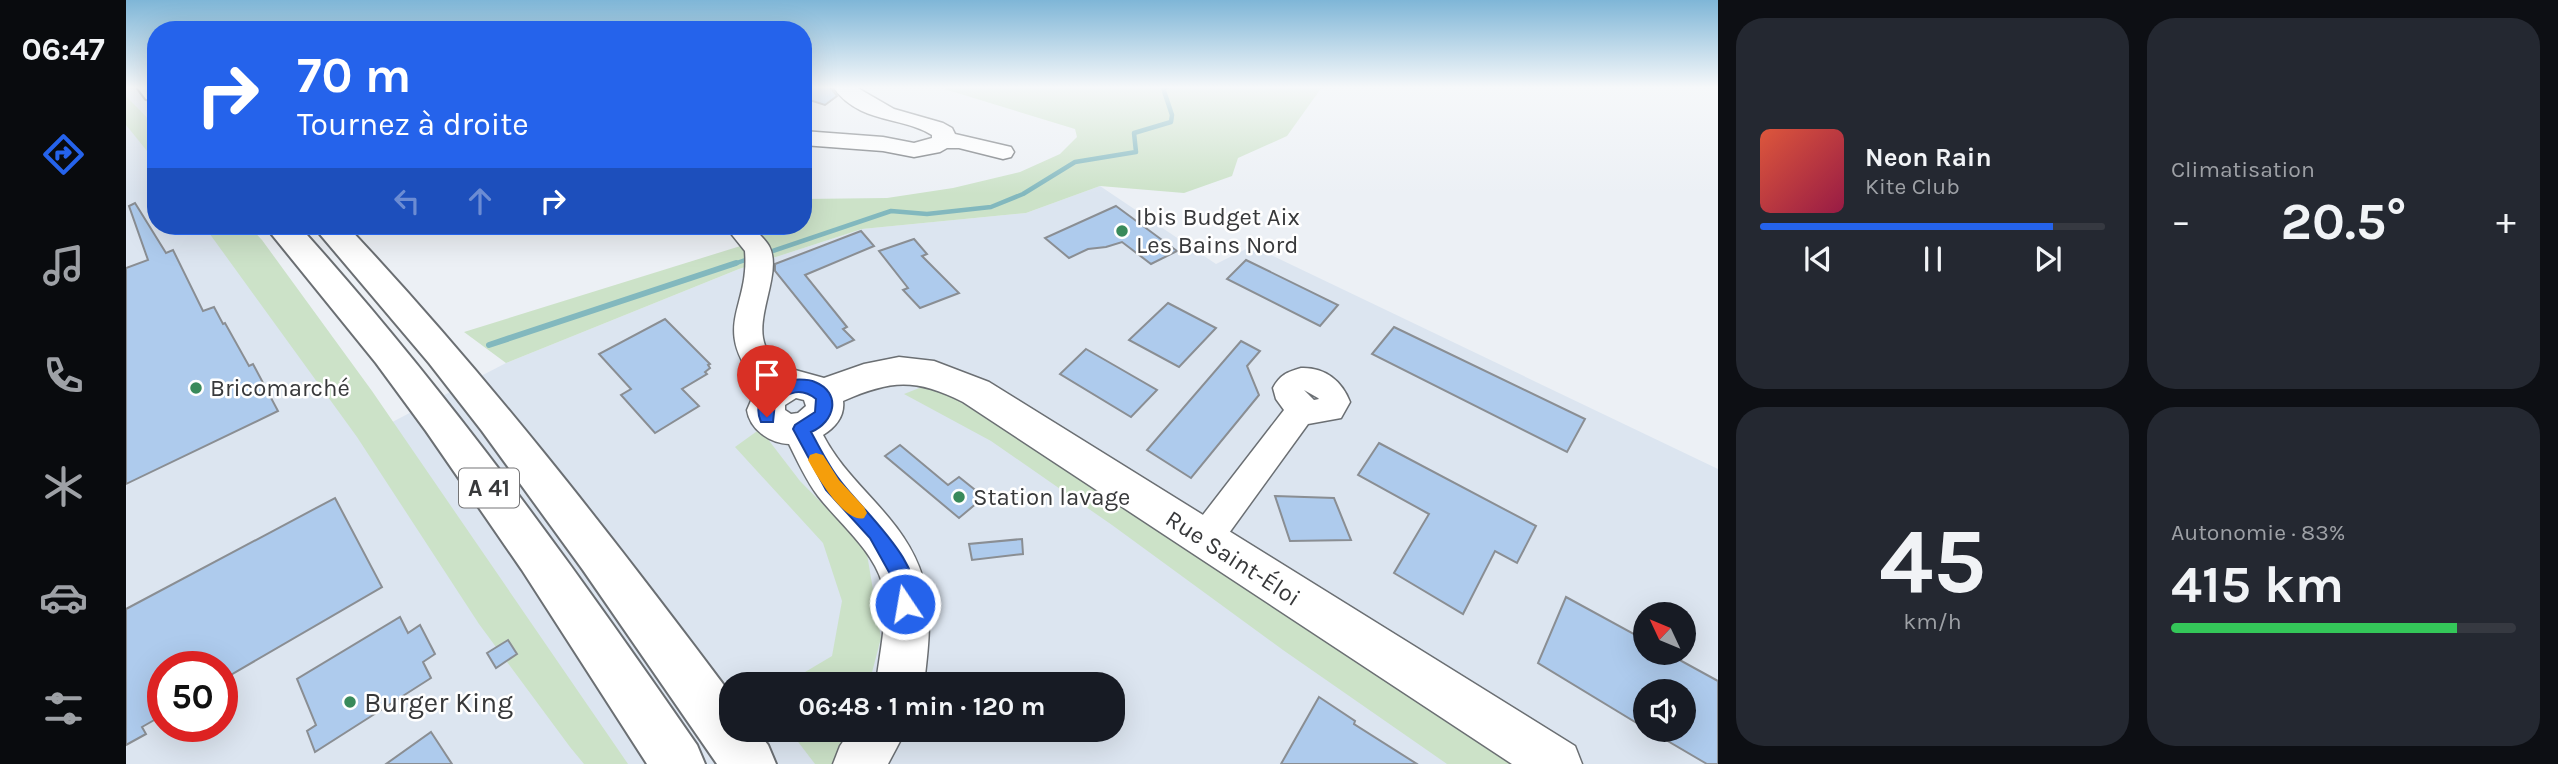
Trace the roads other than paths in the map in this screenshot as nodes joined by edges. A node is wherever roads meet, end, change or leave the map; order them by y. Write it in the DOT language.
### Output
graph roads {
  1 [pos="926,123"];
  2 [pos="812,139"];
  3 [pos="942,141"];
  4 [pos="1003,152"];
  5 [pos="289,235"];
  6 [pos="337,235"];
  7 [pos="744,235"];
  8 [pos="779,389"];
  9 [pos="1302,409"];
  10 [pos="811,412"];
  11 [pos="1204,540"];
  12 [pos="902,672"];
  13 [pos="873,742"];
  14 [pos="678,764"];
  15 [pos="749,764"];
  16 [pos="858,764"];
  17 [pos="1558,764"];
  1 -- 3 [label="street"];
  2 -- 3 [label="street"];
  3 -- 4 [label="street"];
  5 -- 14 [label="highway, A 41"];
  6 -- 15 [label="highway, A 41"];
  7 -- 8 [label="street"];
  8 -- 10 [label="main road"];
  9 -- 11 [label="street"];
  10 -- 11 [label="main road, Rue Saint-Éloi"];
  10 -- 12 [label="main road"];
  11 -- 17 [label="main road, Rue Saint-Éloi"];
  13 -- 16 [label="main road"];
}
